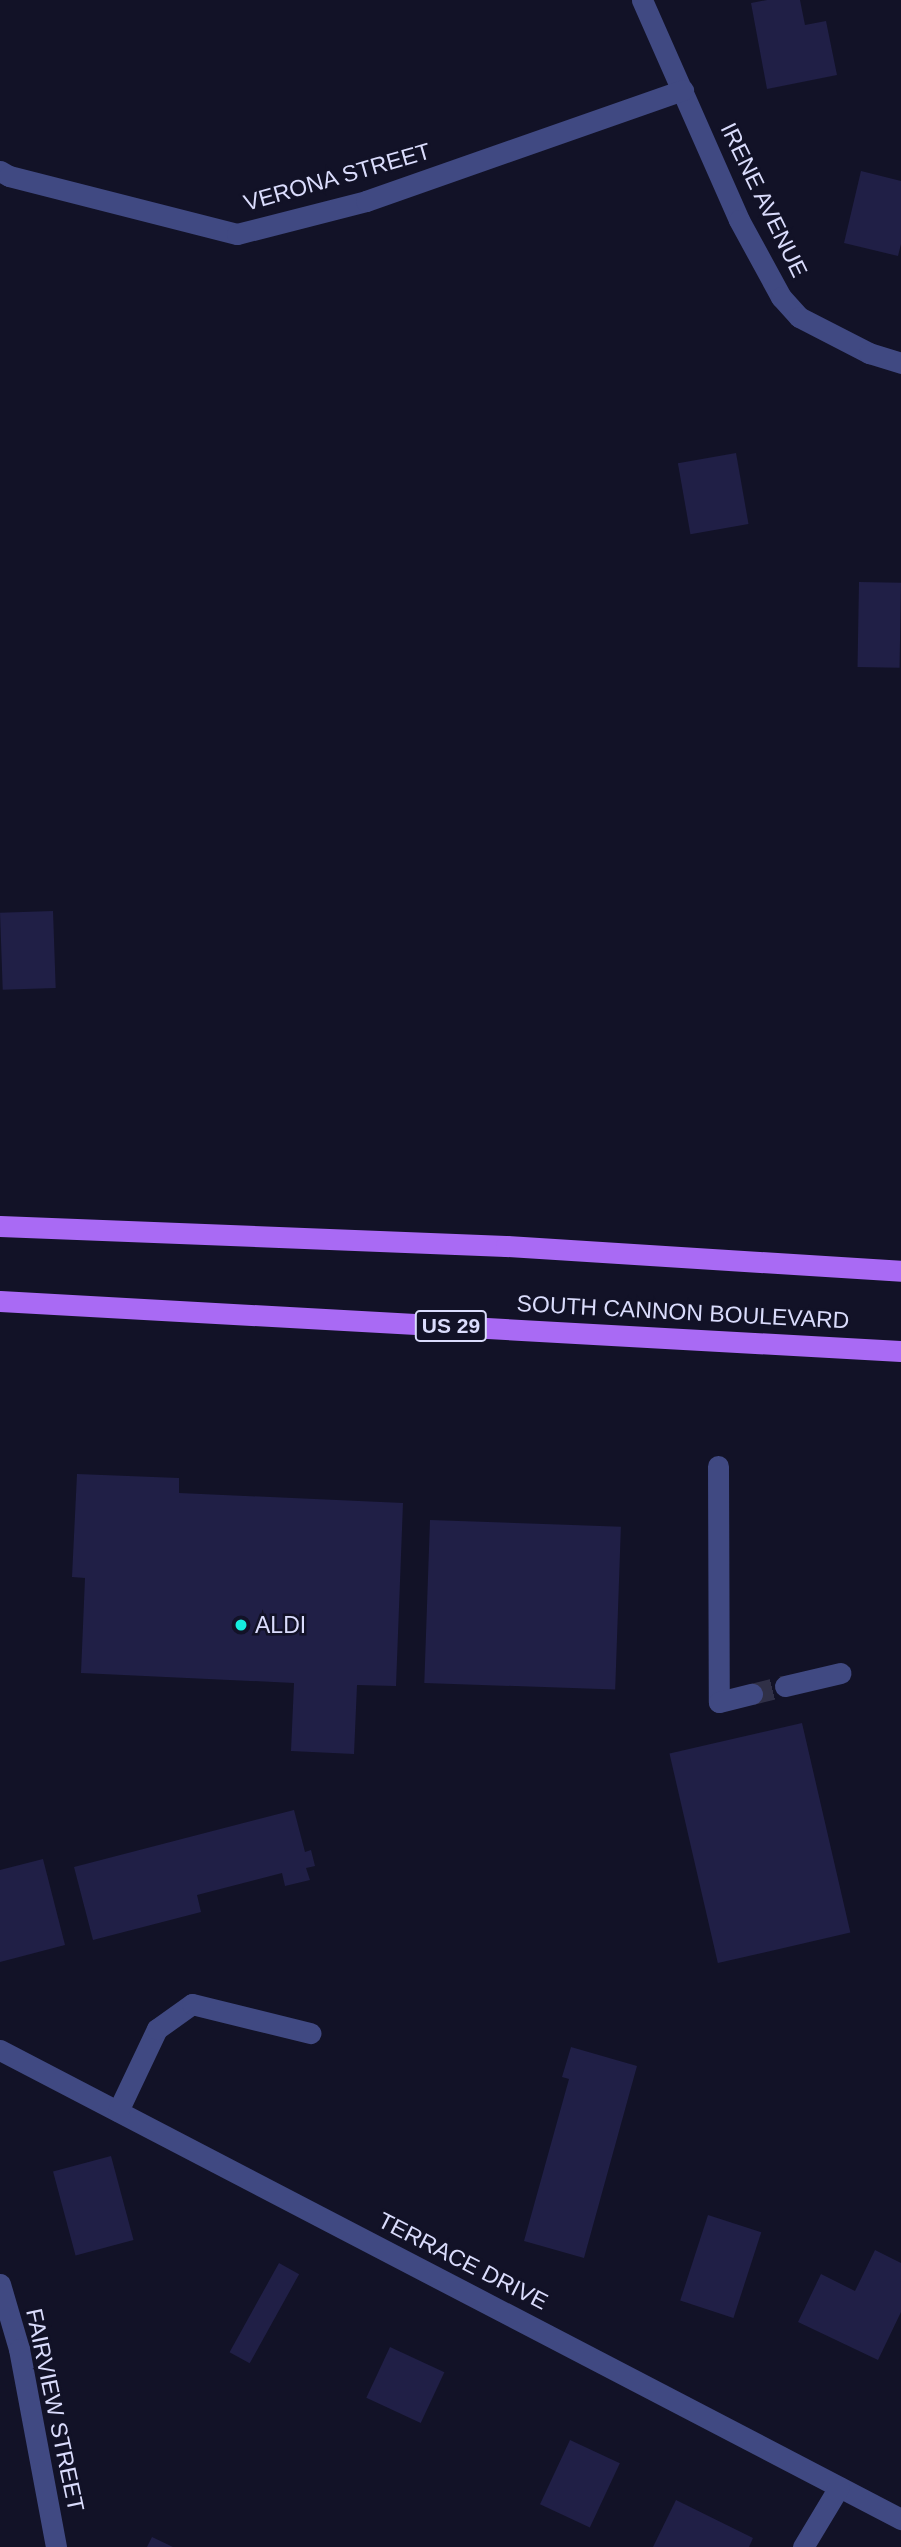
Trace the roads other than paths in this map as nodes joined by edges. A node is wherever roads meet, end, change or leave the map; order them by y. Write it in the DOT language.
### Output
graph roads {
  1 [pos="642,0"];
  2 [pos="683,90"];
  3 [pos="0,171"];
  4 [pos="901,363"];
  5 [pos="0,1226"];
  6 [pos="901,1271"];
  7 [pos="0,1301"];
  8 [pos="901,1351"];
  9 [pos="718,1466"];
  10 [pos="841,1673"];
  11 [pos="785,1686"];
  12 [pos="752,1694"];
  13 [pos="310,2033"];
  14 [pos="0,2050"];
  15 [pos="118,2111"];
  16 [pos="0,2284"];
  17 [pos="839,2487"];
  18 [pos="901,2519"];
  19 [pos="56,2547"];
  20 [pos="803,2547"];
  1 -- 2 [label="street, IRENE AVENUE"];
  2 -- 3 [label="street, VERONA STREET"];
  2 -- 4 [label="street, IRENE AVENUE"];
  5 -- 6 [label="main road"];
  7 -- 8 [label="main road, SOUTH CANNON BOULEVARD / US 29"];
  9 -- 12 [label="street"];
  10 -- 11 [label="street"];
  13 -- 15 [label="street"];
  14 -- 15 [label="street, TERRACE DRIVE"];
  15 -- 17 [label="street, TERRACE DRIVE"];
  16 -- 19 [label="street, FAIRVIEW STREET"];
  17 -- 18 [label="street, TERRACE DRIVE"];
  17 -- 20 [label="street"];
}
